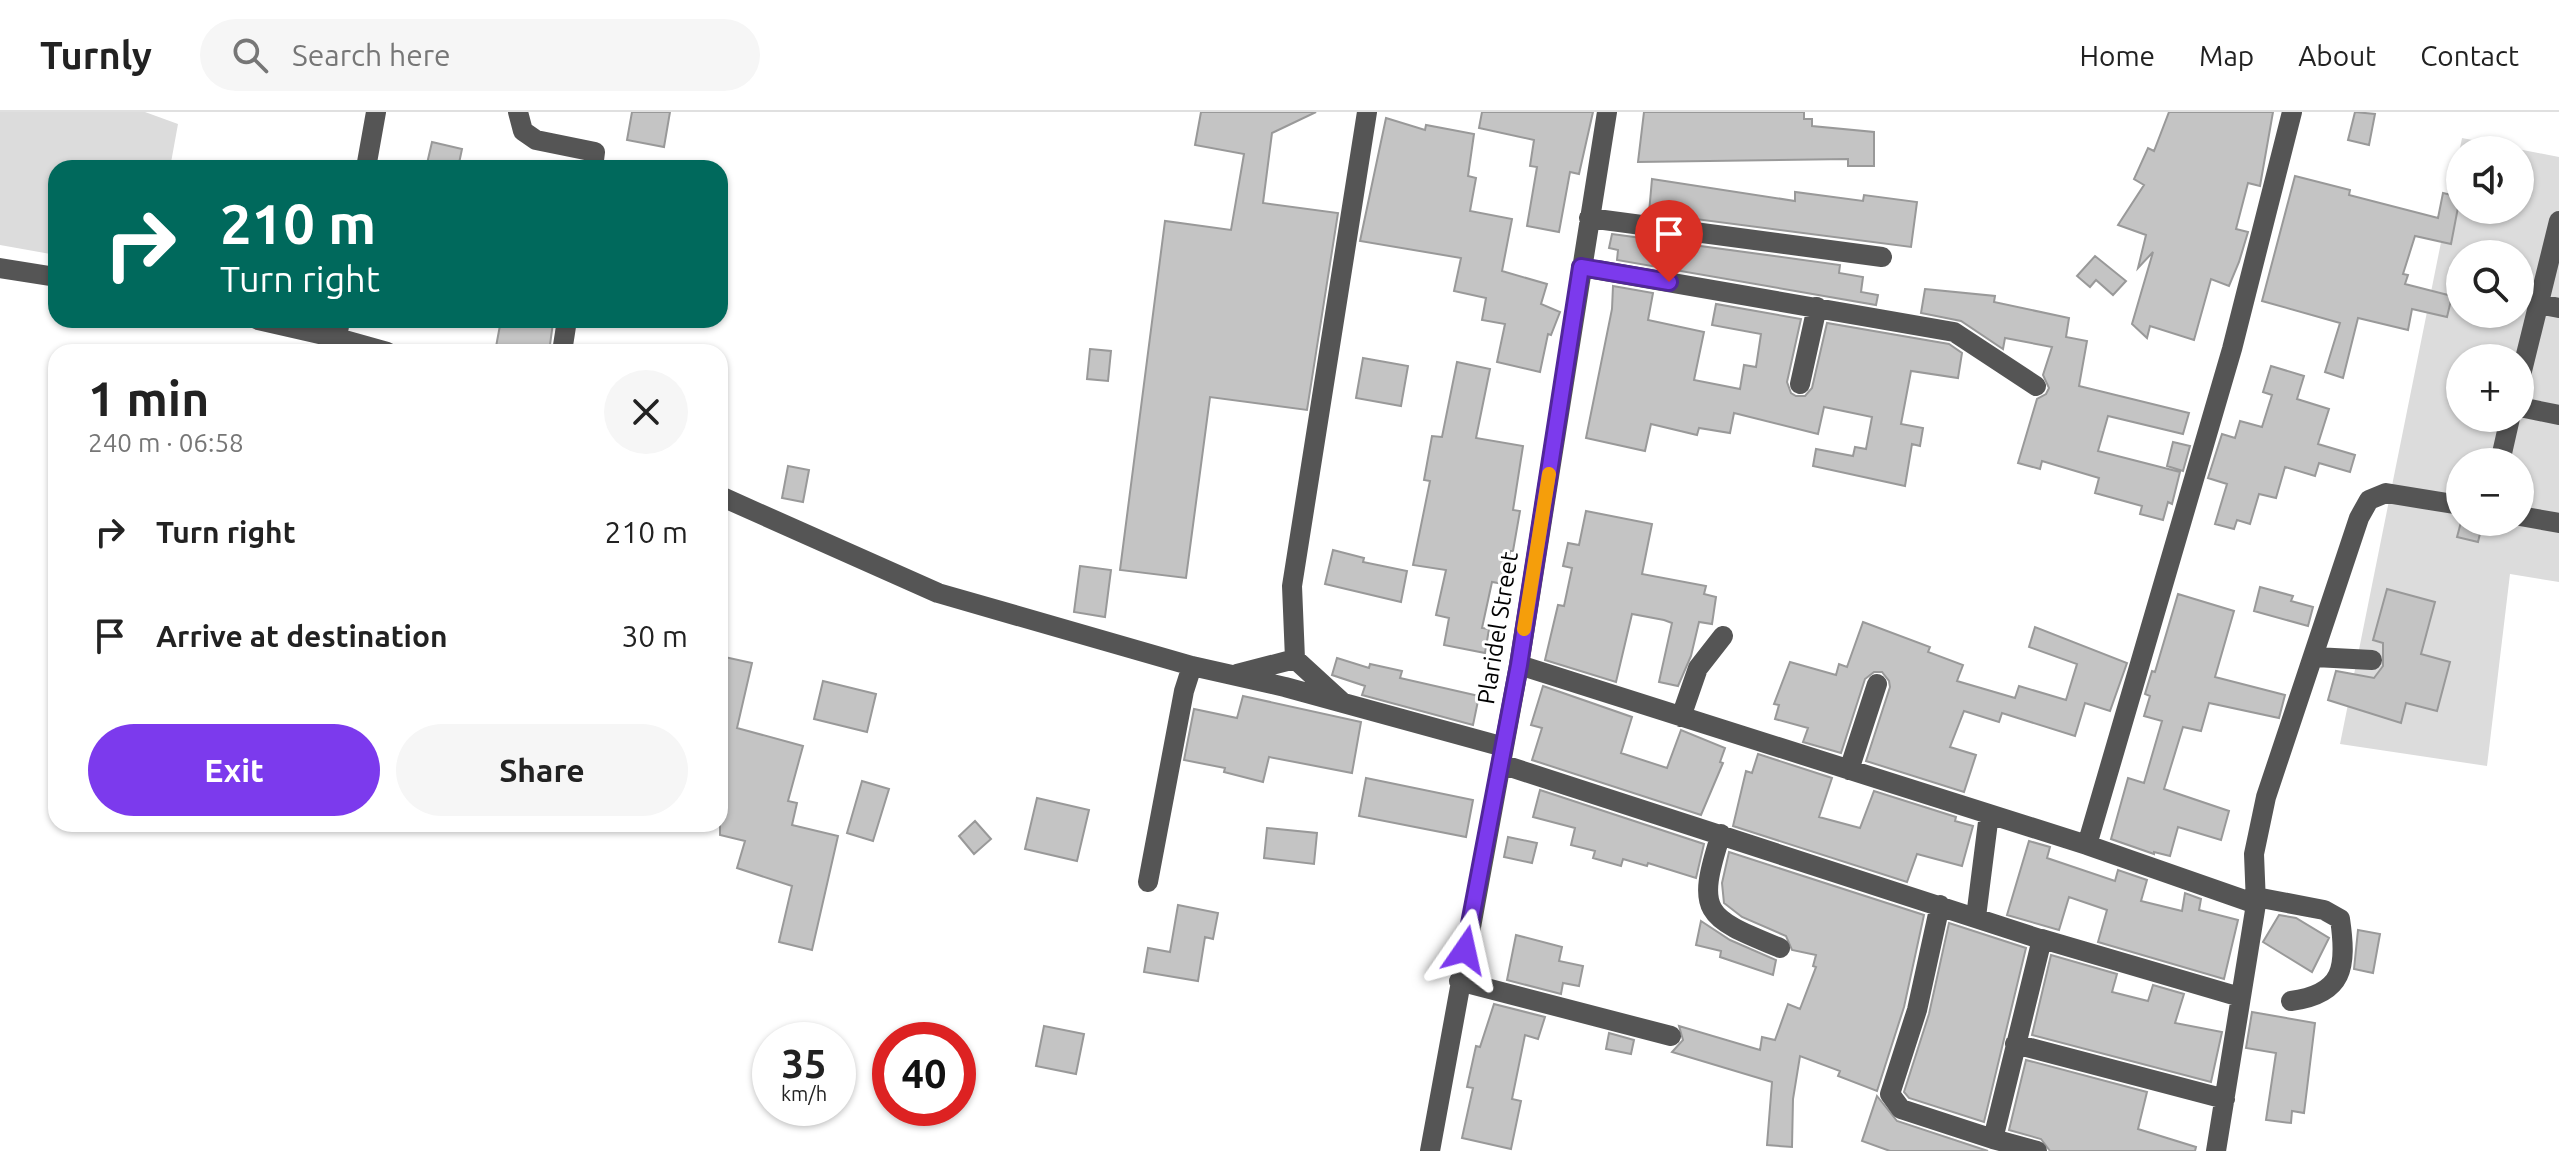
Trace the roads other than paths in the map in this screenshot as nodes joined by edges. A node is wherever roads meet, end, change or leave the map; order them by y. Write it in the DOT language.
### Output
graph roads {
  1 [pos="376,112"];
  2 [pos="518,112"];
  3 [pos="1367,112"];
  4 [pos="1607,112"];
  5 [pos="2292,112"];
  6 [pos="564,146"];
  7 [pos="367,160"];
  8 [pos="573,160"];
  9 [pos="594,160"];
  10 [pos="1589,218"];
  11 [pos="2559,221"];
  12 [pos="1882,257"];
  13 [pos="1581,267"];
  14 [pos="0,268"];
  15 [pos="48,276"];
  16 [pos="2549,306"];
  17 [pos="1817,307"];
  18 [pos="339,329"];
  19 [pos="370,344"];
  20 [pos="2534,344"];
  21 [pos="1800,384"];
  22 [pos="2036,386"];
  23 [pos="2534,410"];
  24 [pos="2559,415"];
  25 [pos="728,500"];
  26 [pos="2446,503"];
  27 [pos="2534,519"];
  28 [pos="2559,523"];
  29 [pos="1723,636"];
  30 [pos="2315,657"];
  31 [pos="1295,659"];
  32 [pos="2372,660"];
  33 [pos="1519,665"];
  34 [pos="1192,666"];
  35 [pos="1232,675"];
  36 [pos="1877,684"];
  37 [pos="1345,705"];
  38 [pos="1681,717"];
  39 [pos="1503,755"];
  40 [pos="1849,770"];
  41 [pos="1989,814"];
  42 [pos="1721,834"];
  43 [pos="2087,845"];
  44 [pos="1148,882"];
  45 [pos="2256,901"];
  46 [pos="1940,905"];
  47 [pos="1976,917"];
  48 [pos="2043,940"];
  49 [pos="1780,948"];
  50 [pos="1459,981"];
  51 [pos="2240,997"];
  52 [pos="2291,1001"];
  53 [pos="1671,1036"];
  54 [pos="2015,1044"];
  55 [pos="2225,1099"];
  56 [pos="1999,1144"];
  57 [pos="1430,1151"];
  58 [pos="2037,1151"];
  59 [pos="2216,1151"];
  1 -- 7 [label="street"];
  2 -- 6 [label="street"];
  3 -- 31 [label="street"];
  4 -- 10 [label="street, Plaridel Street"];
  5 -- 43 [label="street"];
  6 -- 8 [label="street"];
  6 -- 9 [label="street"];
  10 -- 12 [label="street"];
  10 -- 13 [label="street, Plaridel Street"];
  11 -- 16 [label="street"];
  13 -- 17 [label="street"];
  13 -- 33 [label="street, Plaridel Street"];
  14 -- 15 [label="street"];
  16 -- 20 [label="street"];
  17 -- 21 [label="street"];
  17 -- 22 [label="street"];
  18 -- 19 [label="street"];
  23 -- 24 [label="street"];
  25 -- 34 [label="street"];
  26 -- 30 [label="street"];
  27 -- 28 [label="street"];
  29 -- 38 [label="street"];
  30 -- 32 [label="street"];
  30 -- 45 [label="street"];
  31 -- 35 [label="street"];
  31 -- 37 [label="street"];
  33 -- 38 [label="street"];
  33 -- 39 [label="street, Plaridel Street"];
  34 -- 35 [label="street"];
  34 -- 44 [label="street"];
  35 -- 37 [label="street"];
  36 -- 40 [label="street"];
  37 -- 39 [label="street"];
  38 -- 40 [label="street"];
  39 -- 42 [label="street"];
  39 -- 50 [label="street, Plaridel Street"];
  40 -- 41 [label="street"];
  41 -- 43 [label="street"];
  41 -- 47 [label="street"];
  42 -- 46 [label="street"];
  42 -- 49 [label="street"];
  43 -- 45 [label="street"];
  45 -- 51 [label="street"];
  45 -- 52 [label="street"];
  46 -- 47 [label="street"];
  46 -- 56 [label="street"];
  47 -- 48 [label="street"];
  48 -- 51 [label="street"];
  48 -- 54 [label="street"];
  50 -- 53 [label="street"];
  50 -- 57 [label="street, Plaridel Street"];
  51 -- 55 [label="street"];
  54 -- 55 [label="street"];
  54 -- 56 [label="street"];
  55 -- 59 [label="street"];
  56 -- 58 [label="street"];
}
